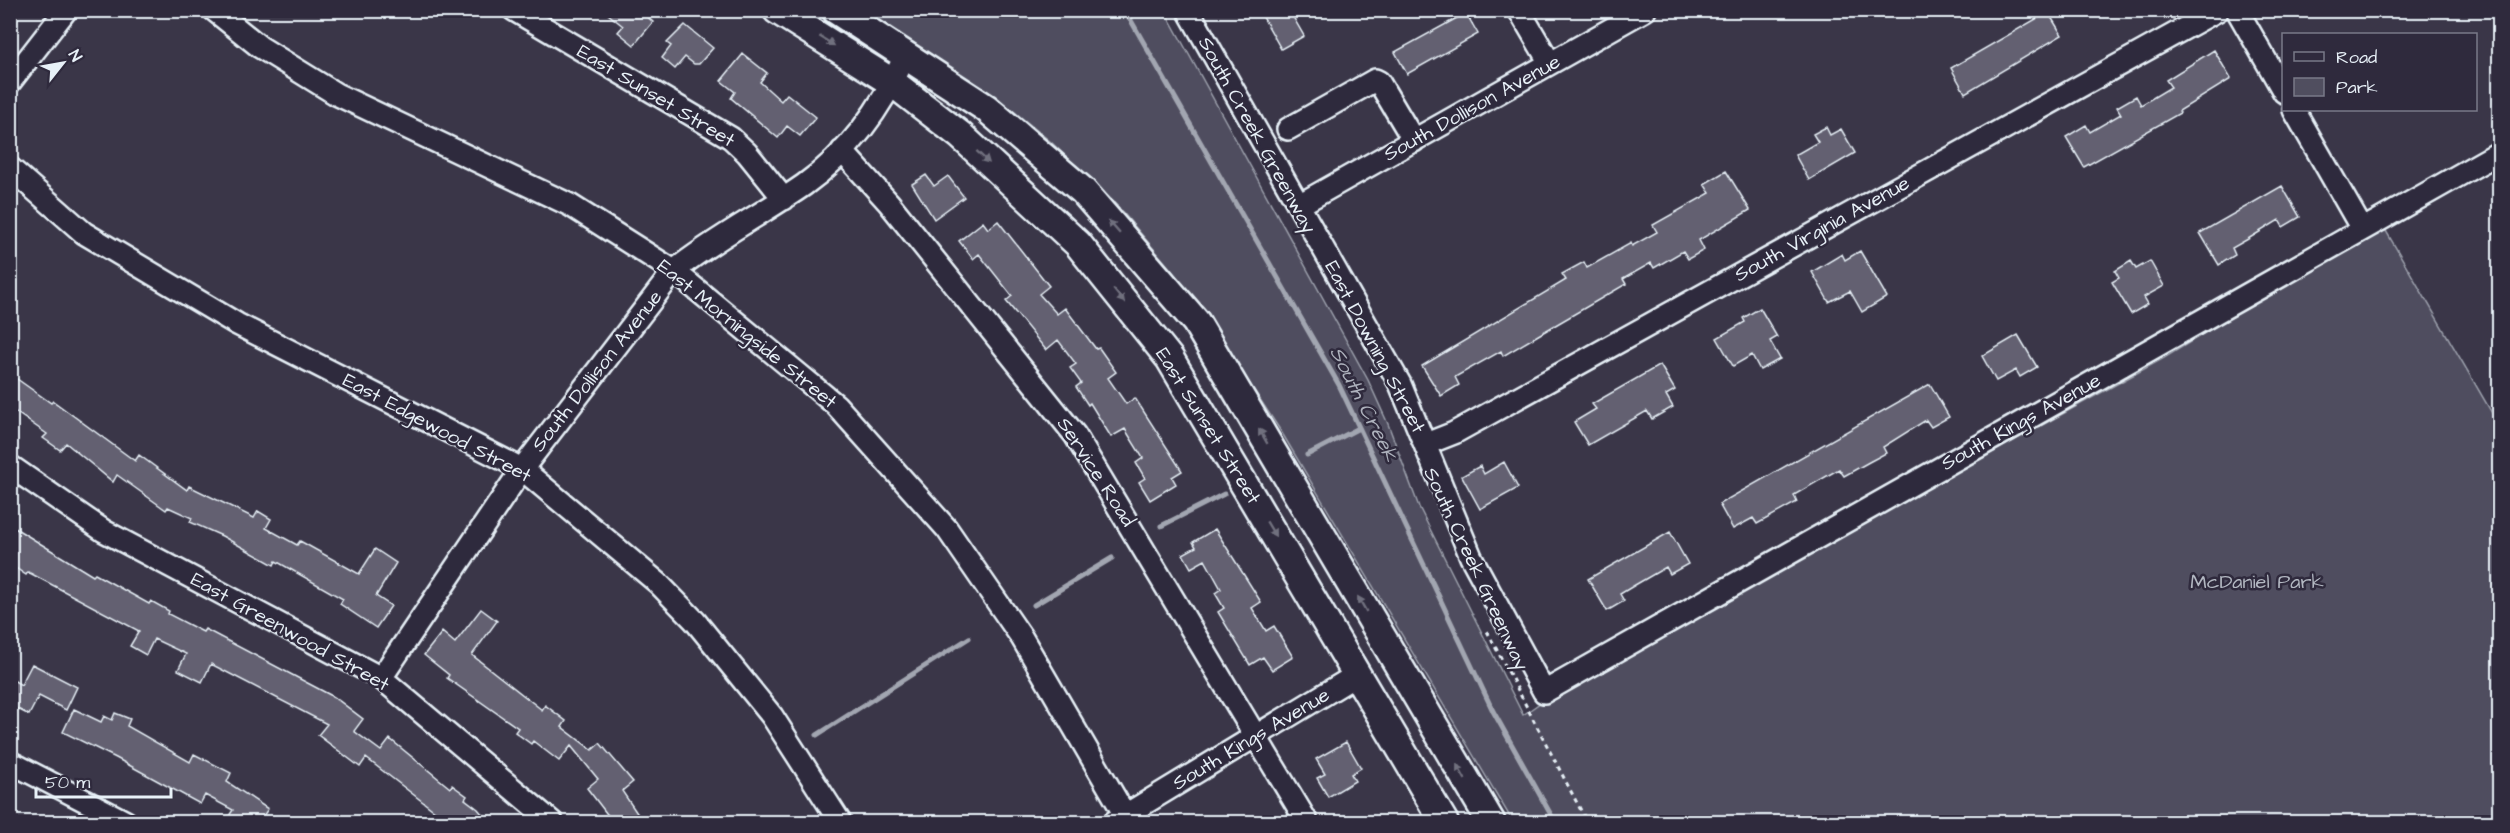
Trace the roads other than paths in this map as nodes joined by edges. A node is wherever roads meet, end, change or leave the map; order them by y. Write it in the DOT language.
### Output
graph roads {
  1 [pos="66,10"];
  2 [pos="214,10"];
  3 [pos="514,10"];
  4 [pos="777,10"];
  5 [pos="836,10"];
  6 [pos="1188,10"];
  7 [pos="1520,10"];
  8 [pos="1644,10"];
  9 [pos="2218,10"];
  10 [pos="2237,10"];
  11 [pos="904,56"];
  12 [pos="1550,63"];
  13 [pos="10,82"];
  14 [pos="893,83"];
  15 [pos="2282,90"];
  16 [pos="2295,111"];
  17 [pos="1288,129"];
  18 [pos="1414,141"];
  19 [pos="842,151"];
  20 [pos="2499,152"];
  21 [pos="10,168"];
  22 [pos="784,199"];
  23 [pos="1299,205"];
  24 [pos="2362,229"];
  25 [pos="674,271"];
  26 [pos="1426,444"];
  27 [pos="10,466"];
  28 [pos="522,469"];
  29 [pos="1358,674"];
  30 [pos="381,678"];
  31 [pos="1544,692"];
  32 [pos="1256,736"];
  33 [pos="10,762"];
  34 [pos="1122,820"];
  35 [pos="126,822"];
  36 [pos="552,822"];
  37 [pos="840,822"];
  38 [pos="1307,822"];
  39 [pos="1444,822"];
  40 [pos="1491,822"];
  1 -- 13 [label="street"];
  2 -- 25 [label="street, East Morningside Street"];
  3 -- 22 [label="street, East Sunset Street"];
  4 -- 14 [label="main road, East Sunset Street, one-way"];
  5 -- 11 [label="main road, East Sunset Street"];
  6 -- 23 [label="street, East Downing Street"];
  7 -- 12 [label="street"];
  8 -- 12 [label="street, South Dollison Avenue"];
  9 -- 26 [label="street, South Virginia Avenue"];
  10 -- 15 [label="street"];
  11 -- 14 [label="street, South Dollison Avenue"];
  40 -- 11 [label="main road, East Sunset Street, one-way"];
  12 -- 18 [label="street, South Dollison Avenue"];
  14 -- 19 [label="street, South Dollison Avenue"];
  14 -- 29 [label="main road, East Sunset Street, one-way"];
  16 -- 24 [label="street"];
  17 -- 18 [label="street"];
  18 -- 23 [label="street, South Dollison Avenue"];
  19 -- 22 [label="street, South Dollison Avenue"];
  19 -- 32 [label="street, Service Road"];
  20 -- 24 [label="street, South Kings Avenue"];
  21 -- 28 [label="street, East Edgewood Street"];
  22 -- 25 [label="street, South Dollison Avenue"];
  23 -- 26 [label="street, East Downing Street"];
  24 -- 31 [label="street, South Kings Avenue"];
  25 -- 28 [label="street, South Dollison Avenue"];
  25 -- 34 [label="street, East Morningside Street"];
  26 -- 31 [label="street, East Downing Street"];
  27 -- 30 [label="street, East Greenwood Street"];
  28 -- 30 [label="street, South Dollison Avenue"];
  28 -- 37 [label="street, East Edgewood Street"];
  29 -- 32 [label="street, South Kings Avenue"];
  29 -- 39 [label="main road, East Sunset Street"];
  30 -- 36 [label="street, East Greenwood Street"];
  32 -- 34 [label="street, South Kings Avenue"];
  32 -- 38 [label="street, Service Road"];
  33 -- 35 [label="street"];
}
